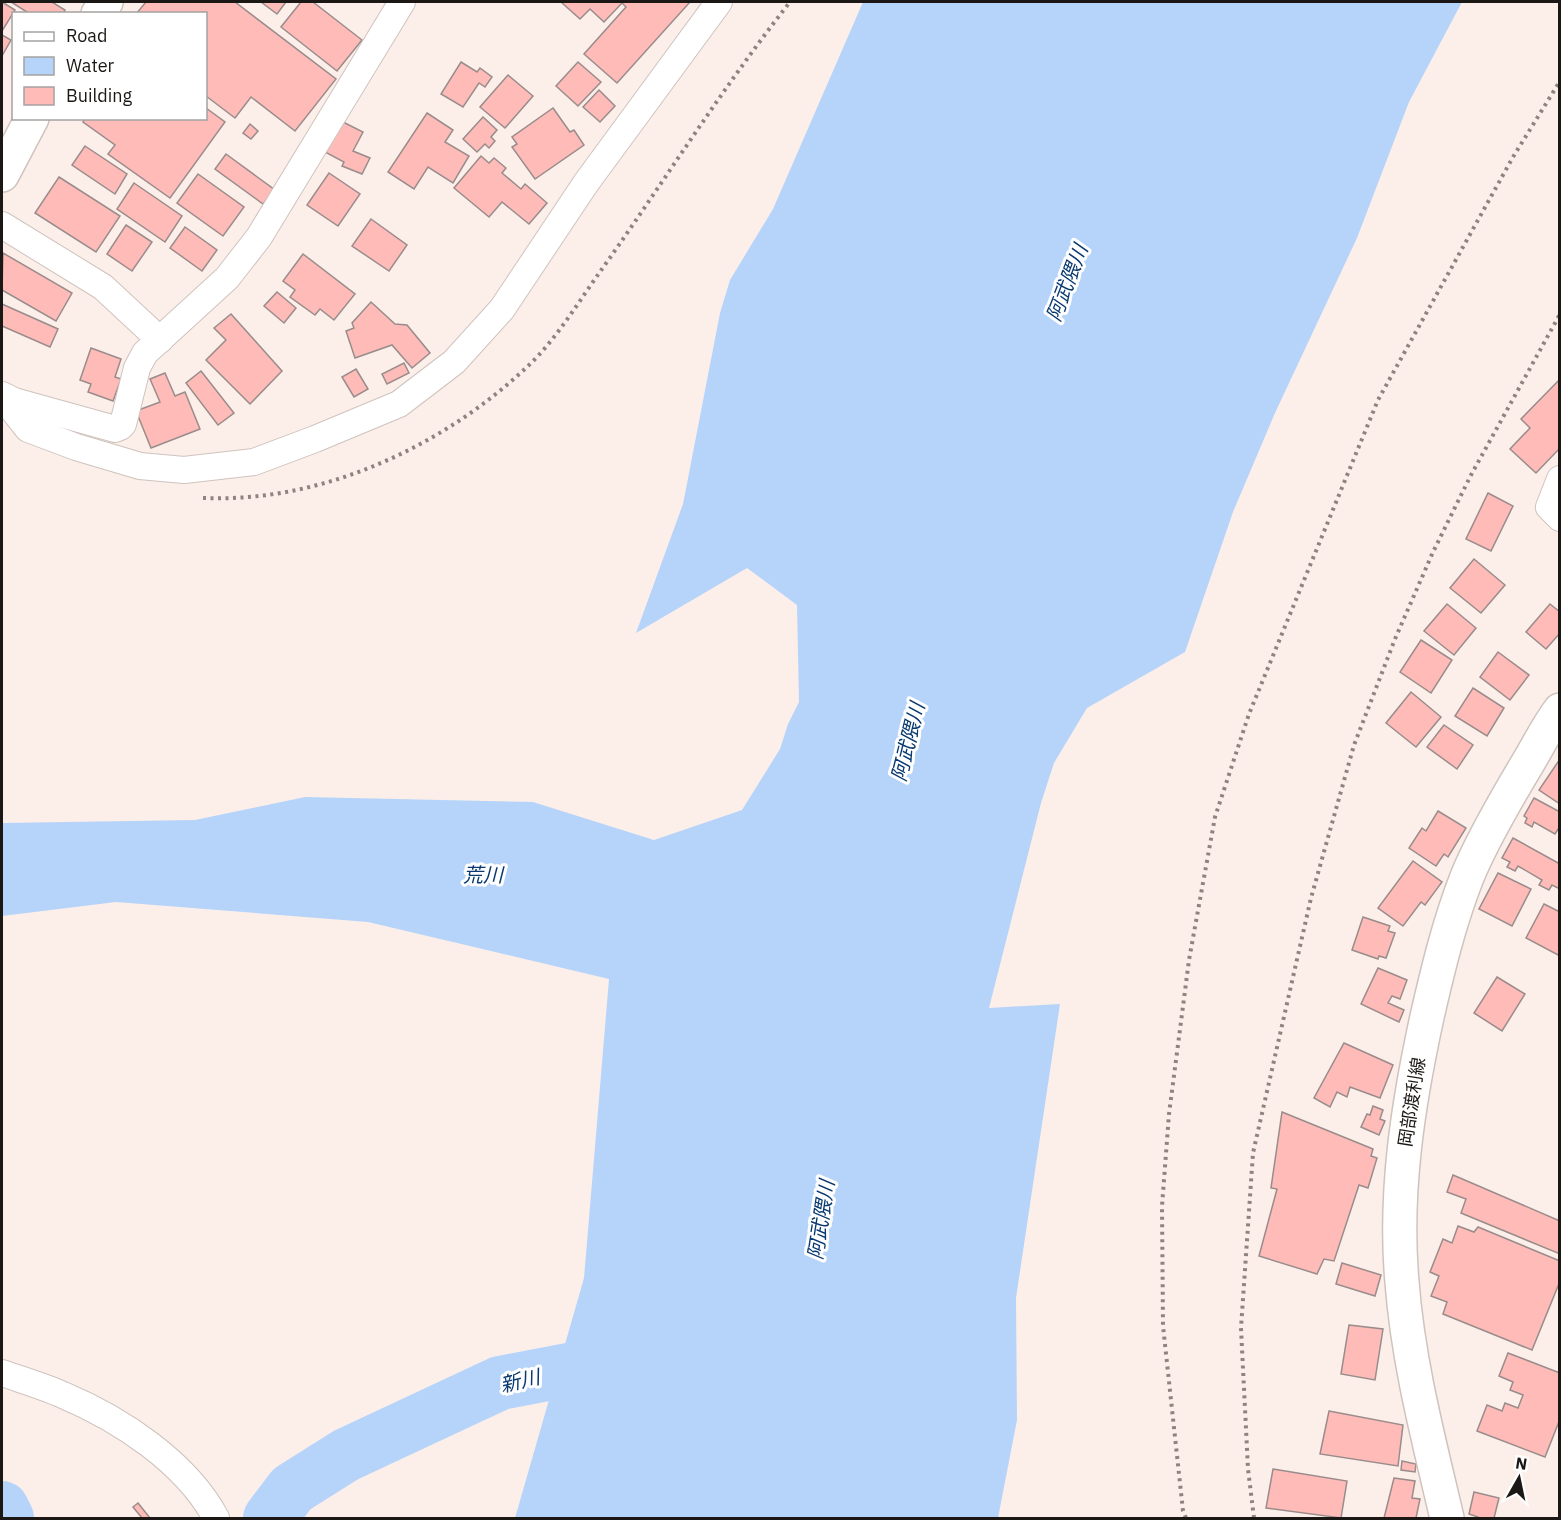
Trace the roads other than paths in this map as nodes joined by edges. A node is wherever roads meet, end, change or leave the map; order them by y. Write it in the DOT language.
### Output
graph roads {
  1 [pos="402,2"];
  2 [pos="719,2"];
  3 [pos="31,120"];
  4 [pos="2,175"];
  5 [pos="2,225"];
  6 [pos="160,340"];
  7 [pos="2,395"];
  8 [pos="1560,479"];
  9 [pos="1560,518"];
  10 [pos="1560,710"];
  11 [pos="2,1373"];
  12 [pos="216,1518"];
  13 [pos="1447,1518"];
  1 -- 6 [label="street"];
  2 -- 7 [label="street"];
  3 -- 4 [label="main road"];
  5 -- 6 [label="street"];
  6 -- 7 [label="street"];
  8 -- 9 [label="street"];
  10 -- 13 [label="main road, 岡部渡利線"];
  11 -- 12 [label="street"];
}
